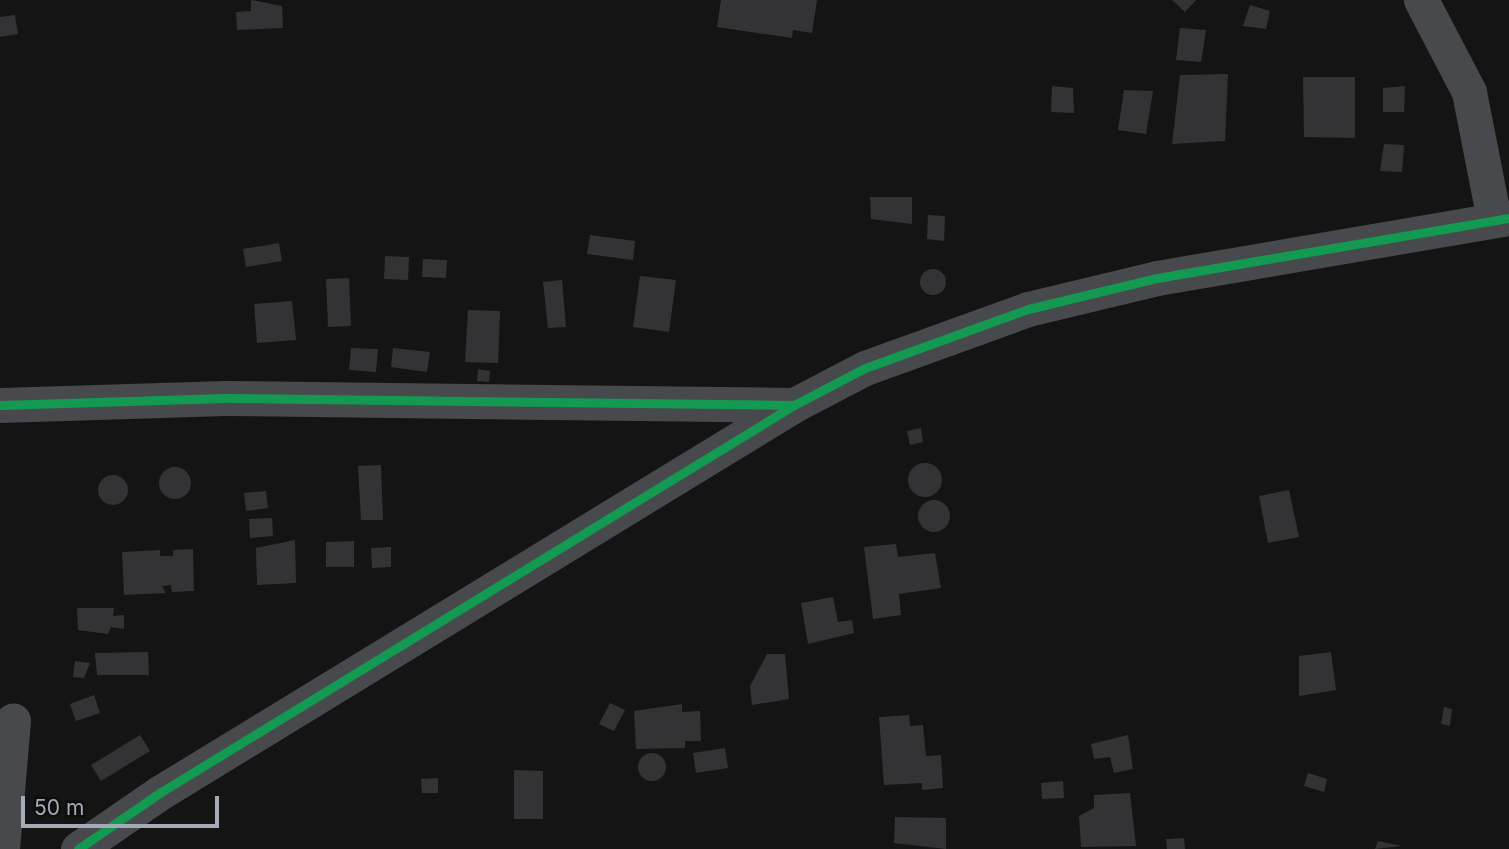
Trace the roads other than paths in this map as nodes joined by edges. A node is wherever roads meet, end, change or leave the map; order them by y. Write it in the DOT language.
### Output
graph roads {
  1 [pos="1421,0"];
  2 [pos="1502,218"];
  3 [pos="0,405"];
  4 [pos="794,405"];
  5 [pos="13,720"];
  6 [pos="2,849"];
  7 [pos="78,849"];
  1 -- 2 [label="street"];
  2 -- 4 [label="street"];
  3 -- 4 [label="street"];
  4 -- 7 [label="street"];
  5 -- 6 [label="street"];
}
